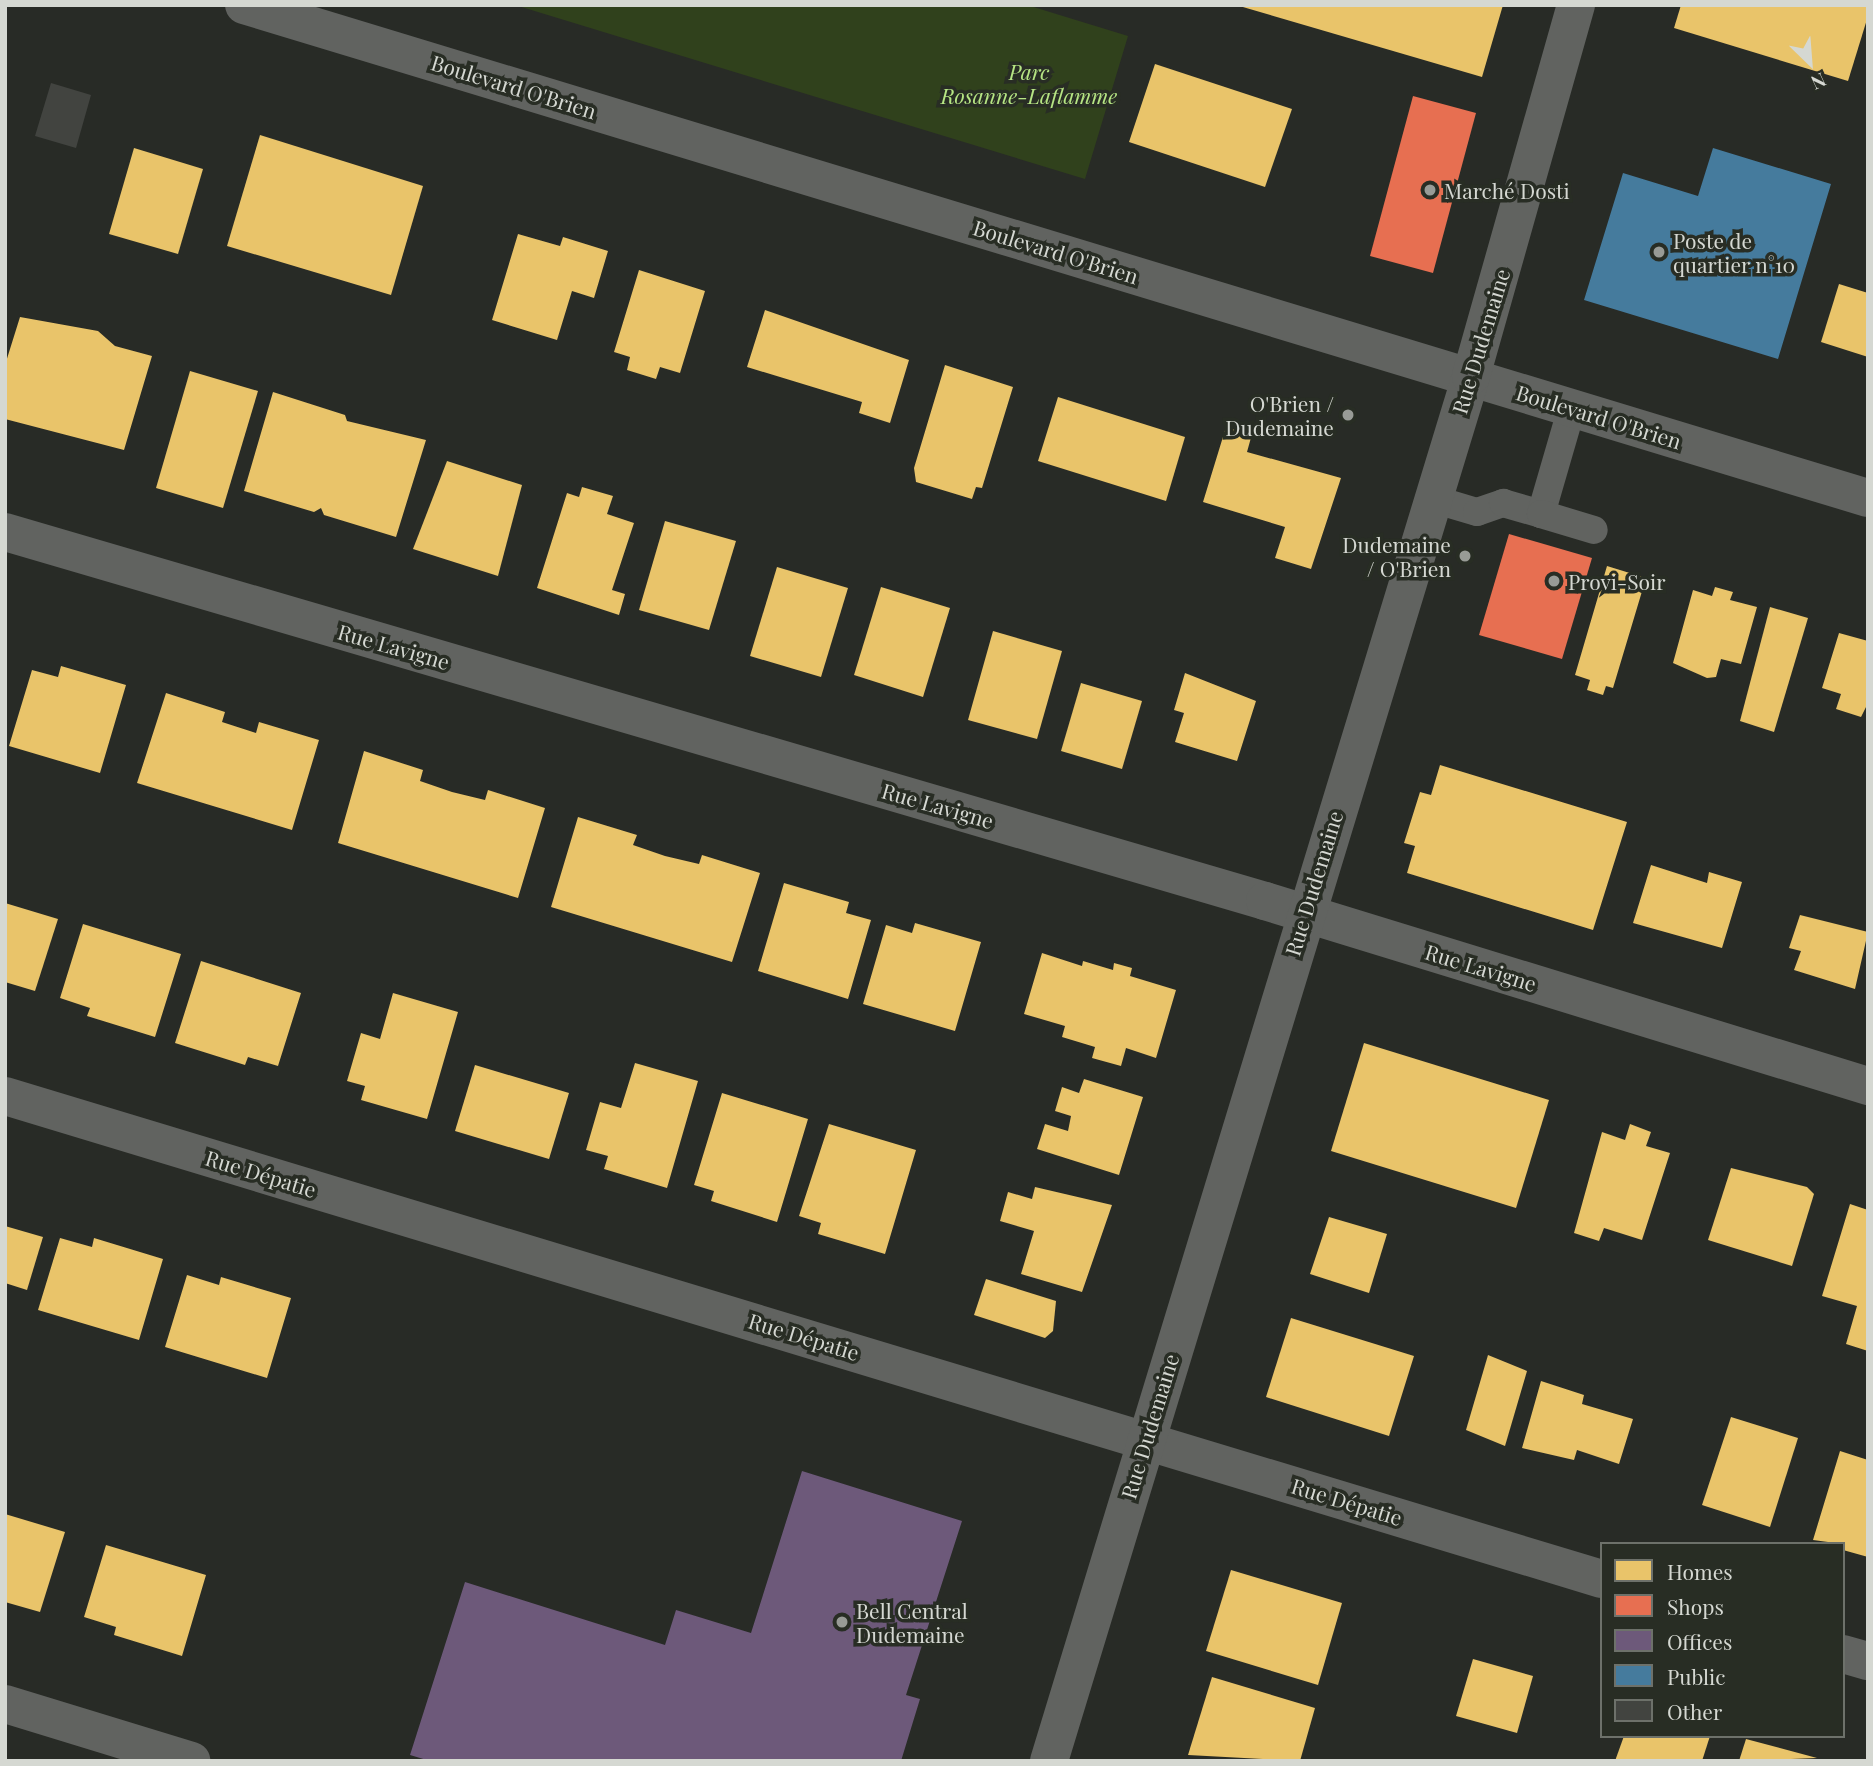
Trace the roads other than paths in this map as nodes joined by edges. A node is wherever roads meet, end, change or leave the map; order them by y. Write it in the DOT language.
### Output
graph roads {
  1 [pos="244,5"];
  2 [pos="1576,5"];
  3 [pos="1471,376"];
  4 [pos="1572,407"];
  5 [pos="1868,498"];
  6 [pos="1433,499"];
  7 [pos="1541,514"];
  8 [pos="1594,530"];
  9 [pos="5,532"];
  10 [pos="1303,913"];
  11 [pos="1868,1086"];
  12 [pos="5,1096"];
  13 [pos="1145,1439"];
  14 [pos="1600,1578"];
  15 [pos="1845,1655"];
  16 [pos="1868,1661"];
  17 [pos="5,1704"];
  18 [pos="191,1761"];
  19 [pos="1049,1761"];
  1 -- 3 [label="street, Boulevard O'Brien"];
  2 -- 3 [label="street, Rue Dudemaine"];
  3 -- 4 [label="street, Boulevard O'Brien"];
  3 -- 6 [label="street, Rue Dudemaine"];
  4 -- 5 [label="street, Boulevard O'Brien"];
  4 -- 7 [label="lane"];
  6 -- 7 [label="lane"];
  6 -- 10 [label="street, Rue Dudemaine"];
  7 -- 8 [label="lane"];
  9 -- 10 [label="street, Rue Lavigne"];
  10 -- 11 [label="street, Rue Lavigne"];
  10 -- 13 [label="street, Rue Dudemaine"];
  12 -- 13 [label="street, Rue Dépatie"];
  13 -- 14 [label="street, Rue Dépatie"];
  13 -- 19 [label="street, Rue Dudemaine"];
  15 -- 16 [label="street"];
  17 -- 18 [label="street"];
}
